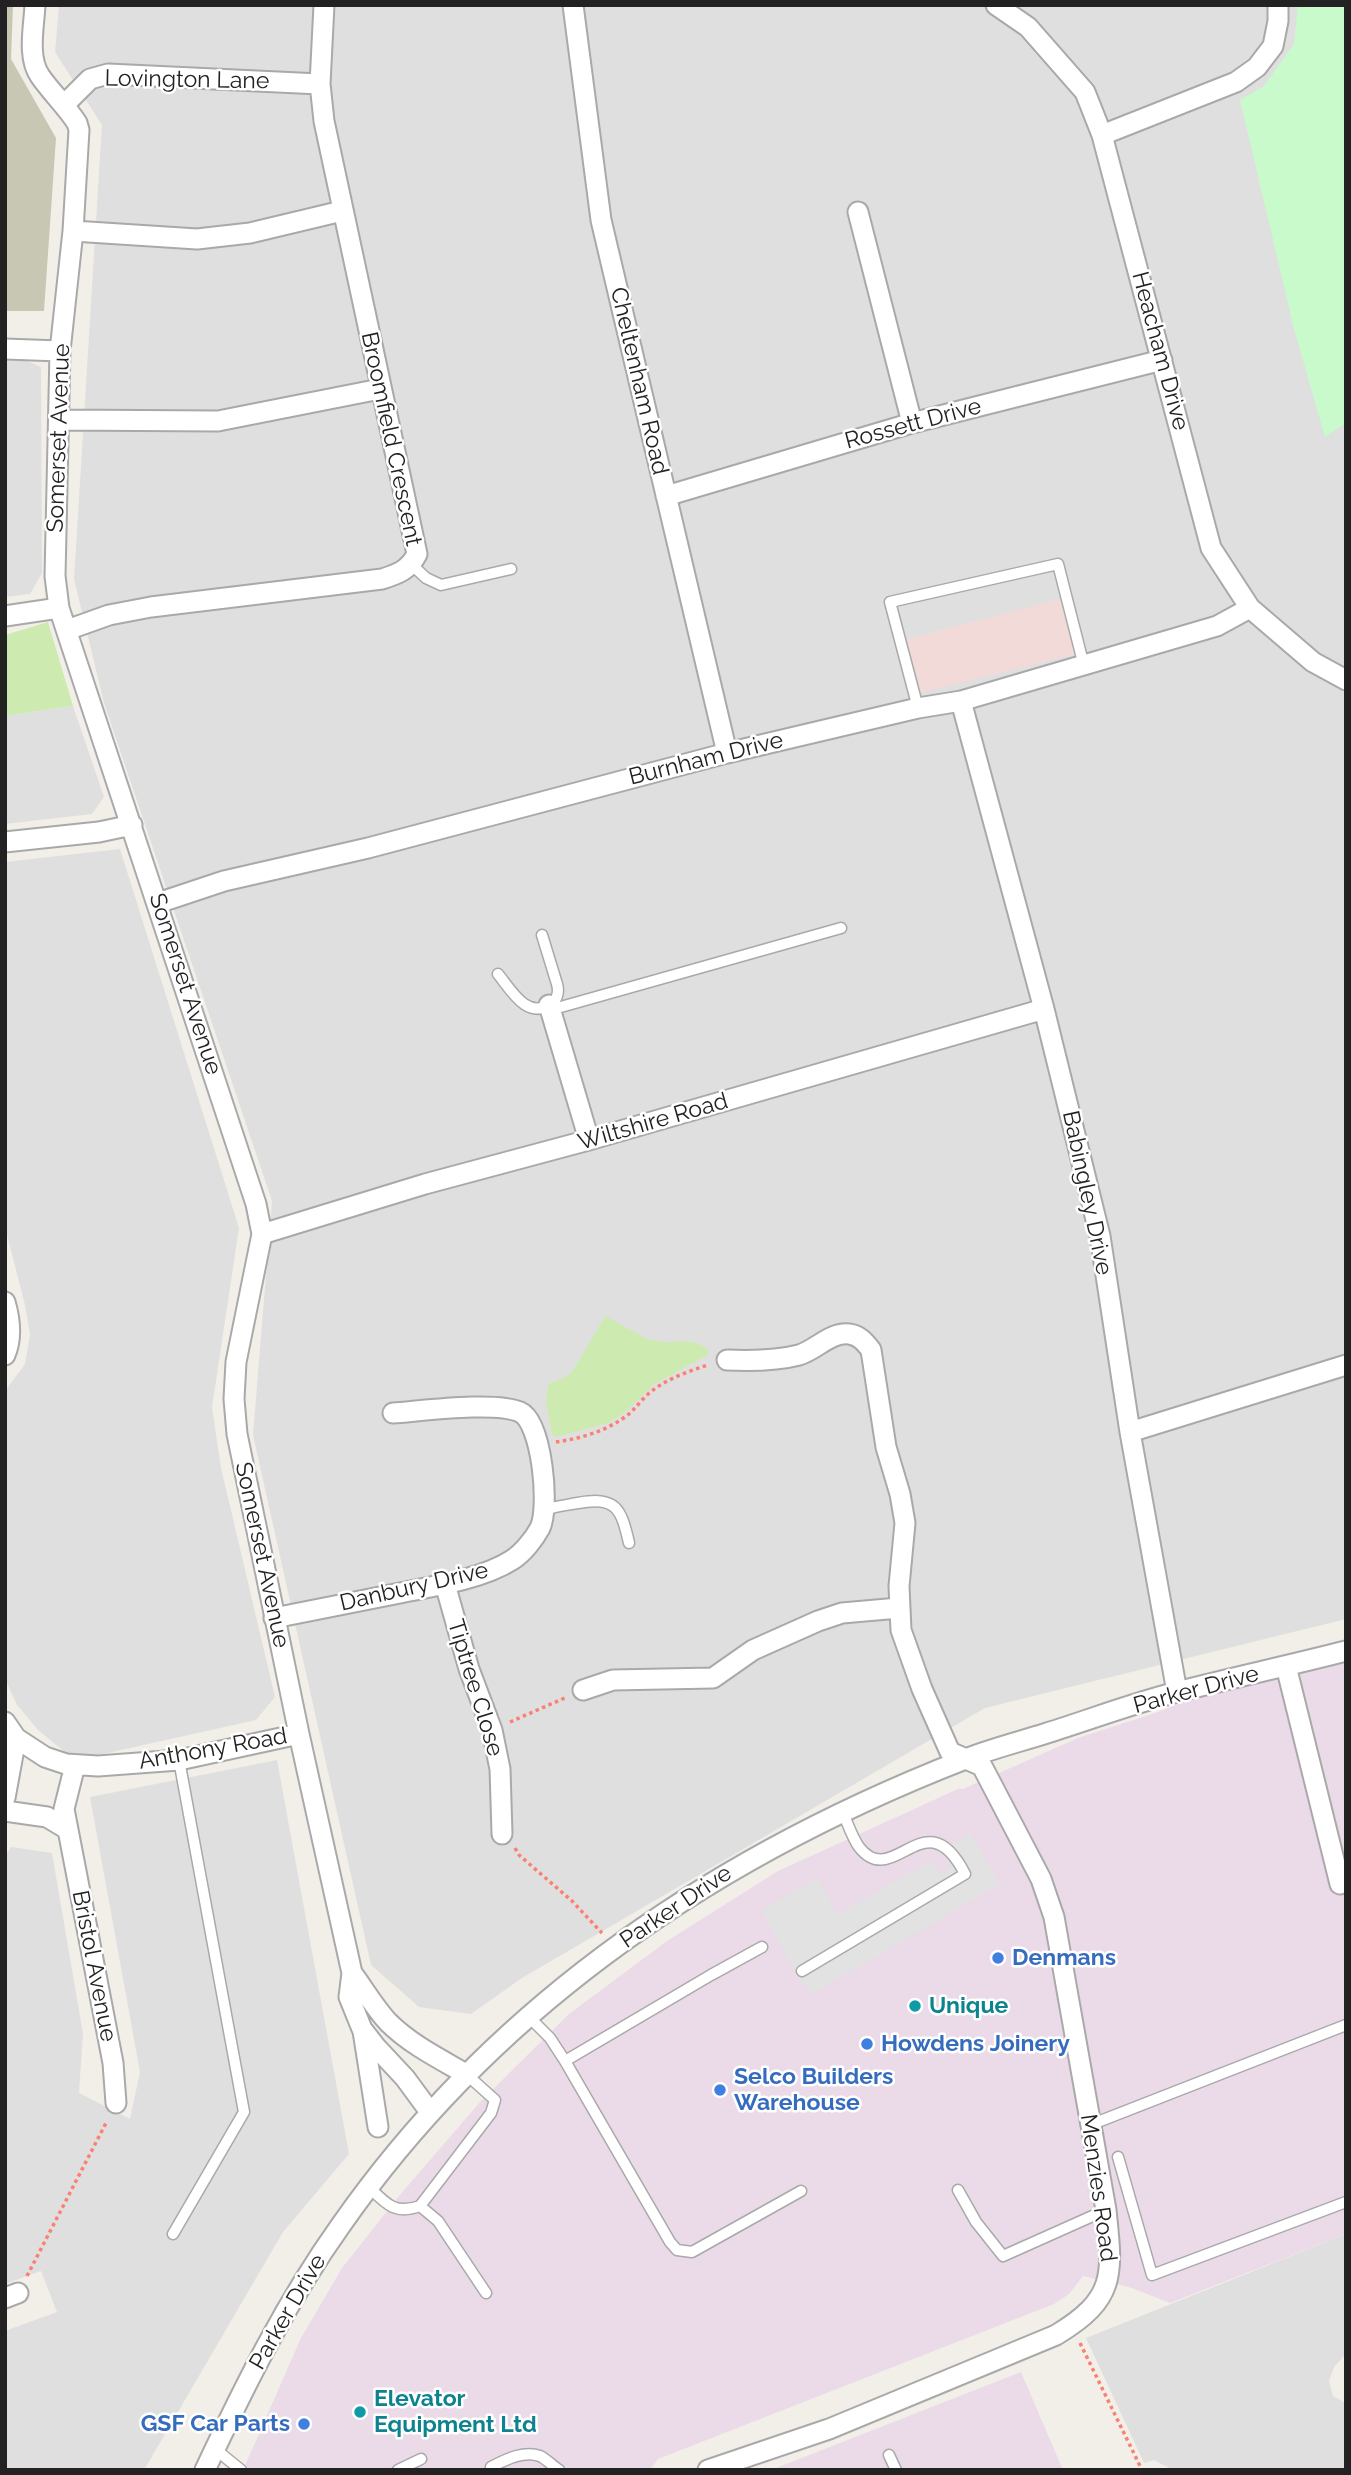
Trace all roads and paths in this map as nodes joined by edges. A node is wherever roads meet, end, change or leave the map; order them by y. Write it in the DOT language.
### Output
graph roads {
  1 [pos="35,5"];
  2 [pos="324,5"];
  3 [pos="573,5"];
  4 [pos="996,5"];
  5 [pos="1278,5"];
  6 [pos="320,84"];
  7 [pos="65,104"];
  8 [pos="1102,135"];
  9 [pos="342,211"];
  10 [pos="858,212"];
  11 [pos="73,231"];
  12 [pos="5,349"];
  13 [pos="60,351"];
  14 [pos="1162,359"];
  15 [pos="380,389"];
  16 [pos="59,420"];
  17 [pos="912,423"];
  18 [pos="666,496"];
  19 [pos="412,565"];
  20 [pos="511,569"];
  21 [pos="59,608"];
  22 [pos="1250,608"];
  23 [pos="5,616"];
  24 [pos="67,630"];
  25 [pos="1084,666"];
  26 [pos="1346,680"];
  27 [pos="961,701"];
  28 [pos="918,708"];
  29 [pos="727,753"];
  30 [pos="132,825"];
  31 [pos="5,842"];
  32 [pos="158,903"];
  33 [pos="841,928"];
  34 [pos="542,934"];
  35 [pos="498,974"];
  36 [pos="549,1007"];
  37 [pos="1044,1009"];
  38 [pos="589,1140"];
  39 [pos="262,1234"];
  40 [pos="5,1303"];
  41 [pos="5,1355"];
  42 [pos="727,1360"];
  43 [pos="1346,1365"];
  44 [pos="393,1413"];
  45 [pos="1130,1433"];
  46 [pos="537,1445"];
  47 [pos="545,1510"];
  48 [pos="629,1543"];
  49 [pos="445,1584"];
  50 [pos="899,1608"];
  51 [pos="274,1618"];
  52 [pos="1346,1651"];
  53 [pos="1286,1666"];
  54 [pos="583,1690"];
  55 [pos="1177,1692"];
  56 [pos="10,1730"];
  57 [pos="492,1730"];
  58 [pos="299,1734"];
  59 [pos="179,1759"];
  60 [pos="965,1759"];
  61 [pos="75,1765"];
  62 [pos="5,1798"];
  63 [pos="5,1811"];
  64 [pos="843,1813"];
  65 [pos="67,1829"];
  66 [pos="502,1834"];
  67 [pos="1340,1884"];
  68 [pos="615,1947"];
  69 [pos="762,1947"];
  70 [pos="802,1971"];
  71 [pos="352,1973"];
  72 [pos="529,2017"];
  73 [pos="1346,2025"];
  74 [pos="362,2029"];
  75 [pos="565,2061"];
  76 [pos="466,2074"];
  77 [pos="116,2103"];
  78 [pos="430,2112"];
  79 [pos="1090,2125"];
  80 [pos="378,2127"];
  81 [pos="1118,2157"];
  82 [pos="369,2187"];
  83 [pos="958,2190"];
  84 [pos="801,2191"];
  85 [pos="1346,2202"];
  86 [pos="420,2206"];
  87 [pos="1106,2210"];
  88 [pos="173,2234"];
  89 [pos="486,2292"];
  90 [pos="12,2296"];
  91 [pos="1080,2343"];
  92 [pos="215,2449"];
  93 [pos="889,2455"];
  94 [pos="421,2459"];
  95 [pos="491,2467"];
  96 [pos="194,2470"];
  97 [pos="205,2470"];
  98 [pos="242,2470"];
  99 [pos="398,2470"];
  100 [pos="559,2470"];
  101 [pos="708,2470"];
  102 [pos="896,2470"];
  103 [pos="1143,2470"];
  1 -- 7 [label="street, Somerset Avenue"];
  2 -- 6 [label="street, Broomfield Crescent"];
  3 -- 18 [label="street, Cheltenham Road"];
  4 -- 8 [label="street, Heacham Drive"];
  5 -- 8 [label="street"];
  6 -- 7 [label="street, Lovington Lane"];
  6 -- 9 [label="street, Broomfield Crescent"];
  7 -- 11 [label="street, Somerset Avenue"];
  8 -- 14 [label="street, Heacham Drive"];
  9 -- 11 [label="street"];
  9 -- 15 [label="street, Broomfield Crescent"];
  10 -- 17 [label="street"];
  11 -- 13 [label="street, Somerset Avenue"];
  12 -- 13 [label="street"];
  13 -- 16 [label="street, Somerset Avenue"];
  14 -- 17 [label="street, Rossett Drive"];
  14 -- 22 [label="street, Heacham Drive"];
  15 -- 16 [label="street"];
  15 -- 19 [label="street, Broomfield Crescent"];
  16 -- 21 [label="street, Somerset Avenue"];
  17 -- 18 [label="street, Rossett Drive"];
  18 -- 29 [label="street, Cheltenham Road"];
  19 -- 20 [label="lane"];
  19 -- 24 [label="street, Broomfield Crescent"];
  21 -- 23 [label="street"];
  21 -- 24 [label="street, Somerset Avenue"];
  22 -- 25 [label="street, Burnham Drive"];
  22 -- 26 [label="street, Heacham Drive"];
  24 -- 30 [label="street, Somerset Avenue"];
  25 -- 27 [label="street, Burnham Drive"];
  25 -- 28 [label="lane"];
  27 -- 28 [label="street, Burnham Drive"];
  27 -- 37 [label="street, Babingley Drive"];
  28 -- 29 [label="street, Burnham Drive"];
  29 -- 32 [label="street, Burnham Drive"];
  30 -- 31 [label="street"];
  30 -- 32 [label="street, Somerset Avenue"];
  32 -- 39 [label="street, Somerset Avenue"];
  33 -- 36 [label="lane"];
  34 -- 36 [label="lane"];
  35 -- 36 [label="lane"];
  36 -- 38 [label="street"];
  37 -- 38 [label="street, Wiltshire Road"];
  37 -- 45 [label="street, Babingley Drive"];
  38 -- 39 [label="street, Wiltshire Road"];
  39 -- 51 [label="street, Somerset Avenue"];
  40 -- 41 [label="street"];
  42 -- 46 [label="path"];
  42 -- 50 [label="street, Menzies Road"];
  43 -- 45 [label="street"];
  44 -- 46 [label="street, Danbury Drive"];
  45 -- 55 [label="street, Babingley Drive"];
  46 -- 47 [label="street, Danbury Drive"];
  47 -- 48 [label="lane"];
  47 -- 49 [label="street, Danbury Drive"];
  49 -- 51 [label="street, Danbury Drive"];
  49 -- 57 [label="street, Tiptree Close"];
  50 -- 54 [label="street"];
  50 -- 60 [label="street, Menzies Road"];
  51 -- 58 [label="street, Somerset Avenue"];
  52 -- 53 [label="street, Parker Drive"];
  53 -- 55 [label="street, Parker Drive"];
  53 -- 67 [label="street"];
  54 -- 57 [label="path"];
  55 -- 60 [label="street, Parker Drive"];
  56 -- 61 [label="street, Anthony Road"];
  56 -- 62 [label="street"];
  57 -- 66 [label="street, Tiptree Close"];
  58 -- 59 [label="street, Anthony Road"];
  58 -- 71 [label="street, Somerset Avenue"];
  59 -- 61 [label="street, Anthony Road"];
  59 -- 88 [label="lane"];
  60 -- 64 [label="street, Parker Drive"];
  60 -- 79 [label="street, Menzies Road"];
  61 -- 65 [label="street, Bristol Avenue"];
  63 -- 65 [label="street"];
  64 -- 68 [label="street, Parker Drive"];
  64 -- 70 [label="lane"];
  65 -- 77 [label="street, Bristol Avenue"];
  66 -- 68 [label="path"];
  68 -- 72 [label="street, Parker Drive"];
  69 -- 75 [label="lane"];
  71 -- 74 [label="street, Somerset Avenue"];
  71 -- 76 [label="street, Somerset Avenue"];
  72 -- 75 [label="lane"];
  72 -- 76 [label="street, Parker Drive"];
  73 -- 79 [label="lane"];
  74 -- 78 [label="street, Somerset Avenue"];
  74 -- 80 [label="street, Somerset Avenue"];
  75 -- 84 [label="lane"];
  76 -- 78 [label="street, Parker Drive"];
  76 -- 86 [label="lane"];
  77 -- 90 [label="path"];
  78 -- 82 [label="street, Parker Drive"];
  79 -- 87 [label="street, Menzies Road"];
  81 -- 85 [label="lane"];
  82 -- 86 [label="lane"];
  82 -- 92 [label="street, Parker Drive"];
  83 -- 87 [label="lane"];
  86 -- 89 [label="lane"];
  87 -- 101 [label="street, Menzies Road"];
  91 -- 103 [label="path"];
  92 -- 96 [label="street, Parker Drive"];
  92 -- 97 [label="street, Parker Drive"];
  92 -- 98 [label="lane"];
  93 -- 102 [label="lane"];
  94 -- 99 [label="lane"];
  95 -- 100 [label="lane"];
}
